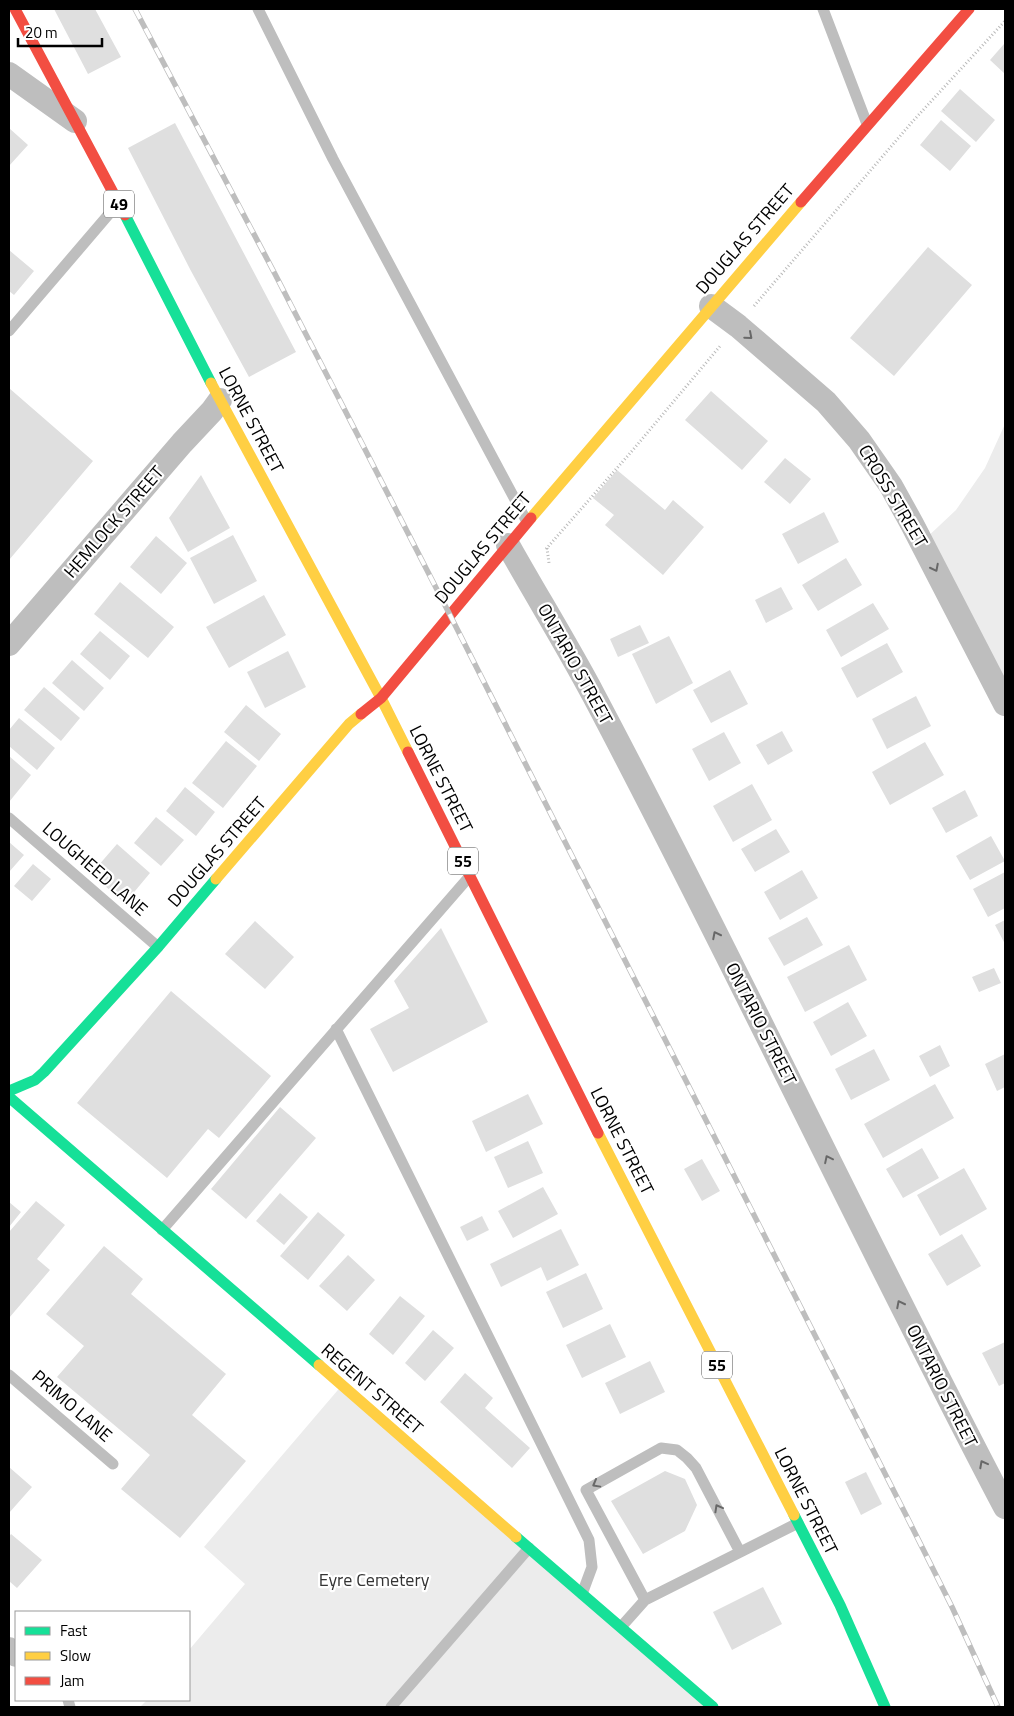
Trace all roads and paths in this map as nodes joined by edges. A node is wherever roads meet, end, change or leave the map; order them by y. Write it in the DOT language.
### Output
graph roads {
  1 [pos="15,9"];
  2 [pos="258,9"];
  3 [pos="823,9"];
  4 [pos="969,9"];
  5 [pos="1005,22"];
  6 [pos="9,74"];
  7 [pos="75,120"];
  8 [pos="867,125"];
  9 [pos="119,204"];
  10 [pos="711,306"];
  11 [pos="738,326"];
  12 [pos="9,331"];
  13 [pos="220,400"];
  14 [pos="527,522"];
  15 [pos="508,545"];
  16 [pos="525,575"];
  17 [pos="9,644"];
  18 [pos="381,698"];
  19 [pos="1005,704"];
  20 [pos="9,818"];
  21 [pos="470,876"];
  22 [pos="158,947"];
  23 [pos="336,1029"];
  24 [pos="9,1091"];
  25 [pos="9,1097"];
  26 [pos="162,1230"];
  27 [pos="9,1375"];
  28 [pos="113,1464"];
  29 [pos="1005,1507"];
  30 [pos="798,1523"];
  31 [pos="529,1548"];
  32 [pos="740,1552"];
  33 [pos="582,1594"];
  34 [pos="645,1600"];
  35 [pos="620,1627"];
  36 [pos="392,1707"];
  37 [pos="713,1707"];
  38 [pos="885,1707"];
  1 -- 7 [label="main road, LORNE STREET / 49"];
  2 -- 14 [label="lane"];
  3 -- 8 [label="lane"];
  4 -- 8 [label="main road, DOUGLAS STREET"];
  5 -- 11 [label="path"];
  6 -- 7 [label="street"];
  7 -- 9 [label="main road, LORNE STREET / 49"];
  8 -- 10 [label="main road, DOUGLAS STREET"];
  9 -- 12 [label="lane"];
  9 -- 13 [label="main road, LORNE STREET / 49"];
  10 -- 11 [label="street, CROSS STREET"];
  10 -- 14 [label="main road, DOUGLAS STREET"];
  11 -- 16 [label="path"];
  11 -- 19 [label="street, CROSS STREET, one-way"];
  13 -- 17 [label="street, HEMLOCK STREET"];
  13 -- 18 [label="main road, LORNE STREET / 49"];
  14 -- 15 [label="main road, DOUGLAS STREET"];
  15 -- 16 [label="street, ONTARIO STREET"];
  15 -- 18 [label="main road, DOUGLAS STREET"];
  29 -- 16 [label="street, ONTARIO STREET, one-way"];
  18 -- 21 [label="main road, LORNE STREET / 55"];
  18 -- 22 [label="main road, DOUGLAS STREET"];
  20 -- 22 [label="lane, LOUGHEED LANE"];
  21 -- 23 [label="lane"];
  21 -- 30 [label="main road, LORNE STREET / 55"];
  22 -- 24 [label="main road, DOUGLAS STREET"];
  23 -- 26 [label="lane"];
  23 -- 33 [label="lane"];
  25 -- 26 [label="main road, REGENT STREET"];
  26 -- 31 [label="main road, REGENT STREET"];
  27 -- 28 [label="lane, PRIMO LANE"];
  30 -- 32 [label="lane"];
  30 -- 38 [label="main road, LORNE STREET / 55"];
  31 -- 33 [label="main road, REGENT STREET"];
  31 -- 36 [label="lane"];
  32 -- 34 [label="lane"];
  32 -- 34 [label="lane, one-way"];
  33 -- 35 [label="main road, REGENT STREET"];
  34 -- 35 [label="lane"];
  35 -- 37 [label="main road, REGENT STREET"];
}
